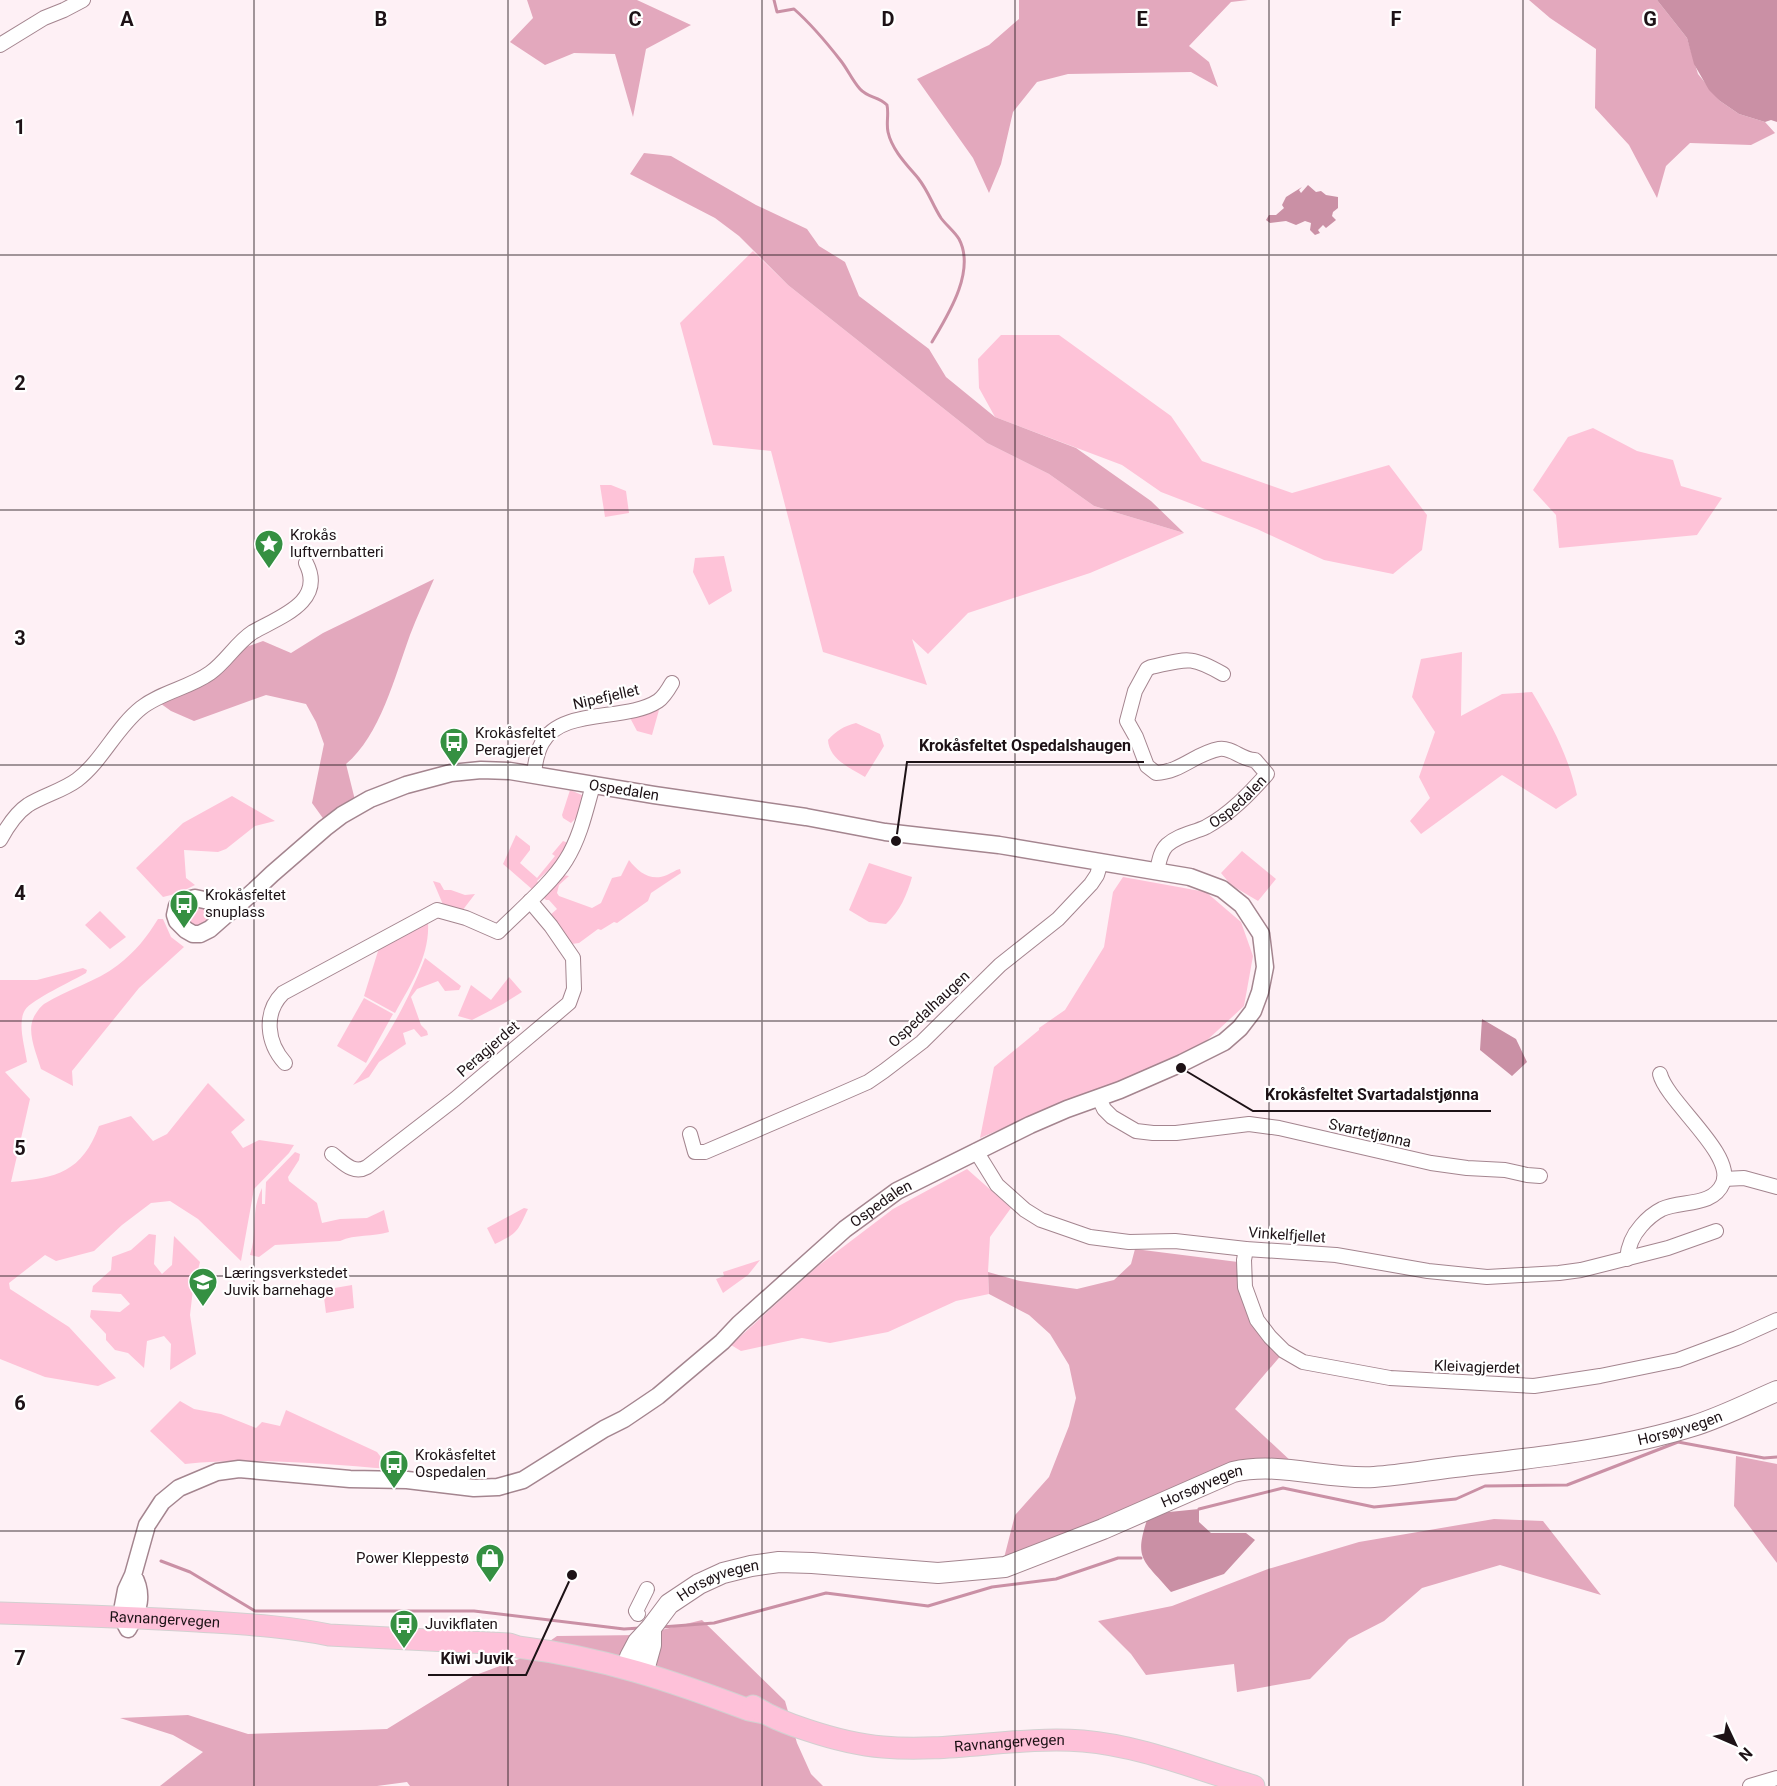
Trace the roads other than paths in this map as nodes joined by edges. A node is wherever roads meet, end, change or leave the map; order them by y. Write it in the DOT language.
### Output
graph roads {
  1 [pos="83,0"];
  2 [pos="0,45"];
  3 [pos="306,563"];
  4 [pos="1223,674"];
  5 [pos="672,683"];
  6 [pos="534,774"];
  7 [pos="593,785"];
  8 [pos="0,840"];
  9 [pos="1101,862"];
  10 [pos="1157,871"];
  11 [pos="530,901"];
  12 [pos="236,907"];
  13 [pos="285,1063"];
  14 [pos="1660,1074"];
  15 [pos="1099,1098"];
  16 [pos="690,1134"];
  17 [pos="976,1151"];
  18 [pos="332,1154"];
  19 [pos="1540,1176"];
  20 [pos="1724,1179"];
  21 [pos="1777,1187"];
  22 [pos="1716,1231"];
  23 [pos="1246,1250"];
  24 [pos="1626,1259"];
  25 [pos="1777,1320"];
  26 [pos="1777,1391"];
  27 [pos="646,1589"];
  28 [pos="0,1613"];
  29 [pos="128,1621"];
  30 [pos="645,1621"];
  31 [pos="0,1623"];
  32 [pos="637,1663"];
  33 [pos="1777,1778"];
  34 [pos="1254,1786"];
  35 [pos="1750,1786"];
  1 -- 2 [label="street"];
  3 -- 8 [label="street"];
  4 -- 10 [label="street, Ospedalen"];
  5 -- 6 [label="street, Nipefjellet"];
  6 -- 7 [label="street, Ospedalen"];
  6 -- 12 [label="street, Ospedalen"];
  7 -- 9 [label="street, Ospedalen"];
  7 -- 11 [label="street"];
  9 -- 10 [label="street, Ospedalen"];
  9 -- 16 [label="street, Ospedalhaugen"];
  10 -- 15 [label="street, Ospedalen"];
  11 -- 13 [label="street"];
  11 -- 18 [label="street, Peragjerdet"];
  14 -- 20 [label="street"];
  15 -- 17 [label="street, Ospedalen"];
  15 -- 19 [label="street, Svartetjønna"];
  17 -- 23 [label="street, Vinkelfjellet"];
  17 -- 29 [label="street, Ospedalen"];
  20 -- 21 [label="street"];
  20 -- 24 [label="street"];
  22 -- 24 [label="street, Vinkelfjellet"];
  23 -- 24 [label="street, Vinkelfjellet"];
  23 -- 25 [label="street, Kleivagjerdet"];
  26 -- 30 [label="main road, Horsøyvegen"];
  27 -- 30 [label="street"];
  28 -- 29 [label="main road, Ravnangervegen"];
  29 -- 31 [label="main road, Ravnangervegen"];
  29 -- 32 [label="main road, Ravnangervegen"];
  30 -- 32 [label="main road"];
  32 -- 34 [label="main road, Ravnangervegen"];
  33 -- 35 [label="street"];
}
